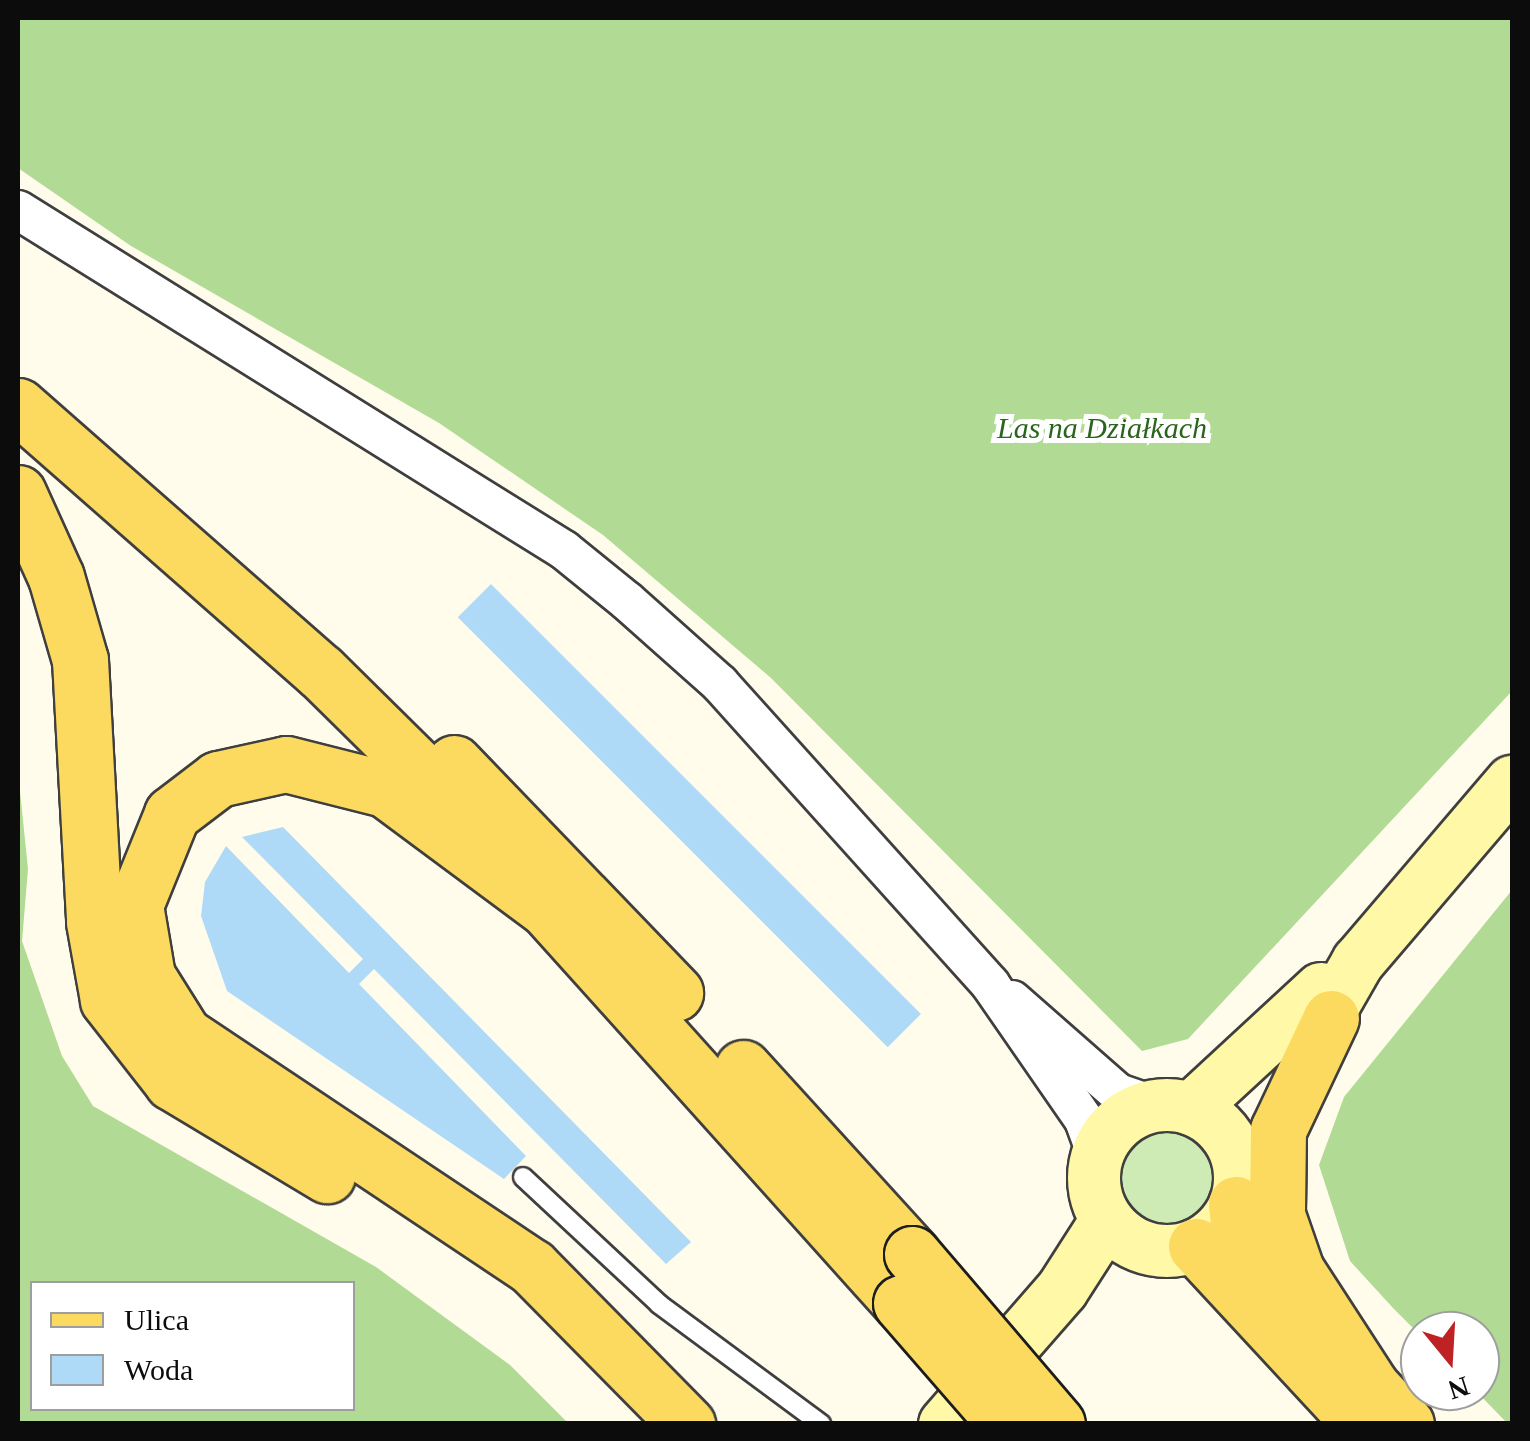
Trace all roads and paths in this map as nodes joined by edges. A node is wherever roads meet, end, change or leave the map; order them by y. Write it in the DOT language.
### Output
graph roads {
  1 [pos="18,210"];
  2 [pos="18,368"];
  3 [pos="18,406"];
  4 [pos="18,492"];
  5 [pos="1512,782"];
  6 [pos="544,907"];
  7 [pos="1358,962"];
  8 [pos="990,984"];
  9 [pos="1332,1018"];
  10 [pos="1173,1107"];
  11 [pos="1235,1149"];
  12 [pos="1097,1156"];
  13 [pos="523,1177"];
  14 [pos="1236,1204"];
  15 [pos="1119,1231"];
  16 [pos="1196,1246"];
  17 [pos="907,1279"];
  18 [pos="1366,1404"];
  19 [pos="637,1424"];
  20 [pos="688,1424"];
  21 [pos="821,1424"];
  22 [pos="946,1424"];
  23 [pos="985,1424"];
  24 [pos="1006,1424"];
  25 [pos="1057,1424"];
  26 [pos="1406,1424"];
  1 -- 8 [label="street"];
  2 -- 17 [label="main road"];
  3 -- 6 [label="main road"];
  4 -- 19 [label="main road"];
  5 -- 7 [label="main road"];
  6 -- 17 [label="main road"];
  6 -- 20 [label="main road"];
  7 -- 9 [label="main road"];
  7 -- 10 [label="main road"];
  8 -- 10 [label="street"];
  8 -- 12 [label="street"];
  9 -- 11 [label="main road"];
  9 -- 18 [label="main road"];
  10 -- 11 [label="main road"];
  10 -- 12 [label="main road"];
  11 -- 14 [label="main road"];
  12 -- 15 [label="main road"];
  13 -- 21 [label="lane"];
  14 -- 16 [label="main road"];
  14 -- 18 [label="main road"];
  15 -- 16 [label="main road"];
  15 -- 22 [label="main road"];
  15 -- 23 [label="main road"];
  16 -- 18 [label="main road"];
  17 -- 24 [label="main road, bridge"];
  17 -- 25 [label="main road, bridge"];
  18 -- 26 [label="main road"];
}
